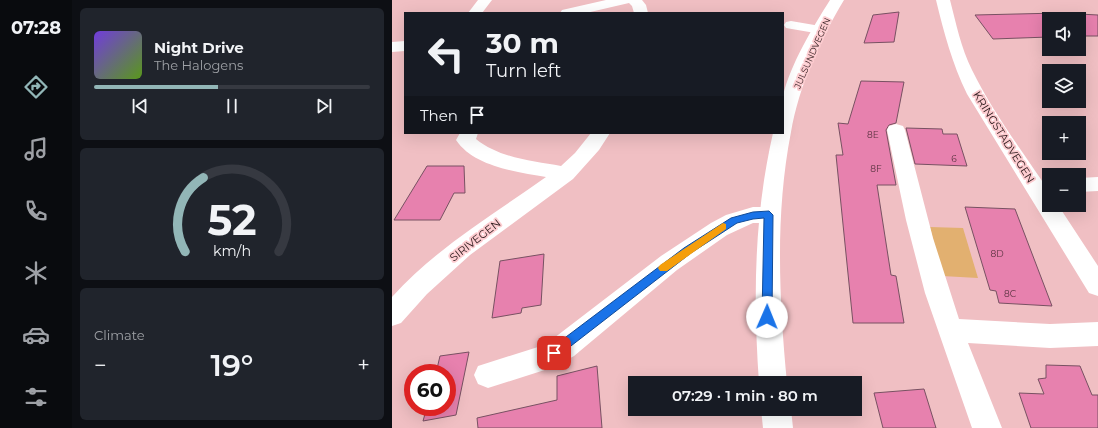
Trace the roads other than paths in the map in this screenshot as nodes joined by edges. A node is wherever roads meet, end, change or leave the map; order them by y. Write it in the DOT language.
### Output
graph roads {
  1 [pos="485,0"];
  2 [pos="624,0"];
  3 [pos="634,0"];
  4 [pos="837,0"];
  5 [pos="943,0"];
  6 [pos="476,12"];
  7 [pos="571,12"];
  8 [pos="641,12"];
  9 [pos="791,25"];
  10 [pos="821,30"];
  11 [pos="404,46"];
  12 [pos="392,47"];
  13 [pos="784,124"];
  14 [pos="896,130"];
  15 [pos="469,134"];
  16 [pos="600,134"];
  17 [pos="782,134"];
  18 [pos="566,174"];
  19 [pos="1098,184"];
  20 [pos="1086,185"];
  21 [pos="1042,186"];
  22 [pos="1057,212"];
  23 [pos="769,215"];
  24 [pos="1098,286"];
  25 [pos="392,315"];
  26 [pos="950,330"];
  27 [pos="1098,334"];
  28 [pos="488,376"];
  29 [pos="772,376"];
  30 [pos="777,416"];
  31 [pos="778,428"];
  32 [pos="987,428"];
  1 -- 6 [label="street"];
  2 -- 7 [label="street"];
  3 -- 8 [label="street"];
  4 -- 10 [label="street, JULSUNDVEGEN"];
  5 -- 21 [label="street, KRINGSTADVEGEN"];
  9 -- 10 [label="street"];
  10 -- 13 [label="street, JULSUNDVEGEN"];
  11 -- 12 [label="street"];
  14 -- 26 [label="street"];
  15 -- 18 [label="street"];
  16 -- 18 [label="street, SIRIVEGEN"];
  17 -- 23 [label="street"];
  18 -- 25 [label="street, SIRIVEGEN"];
  19 -- 20 [label="street"];
  22 -- 24 [label="street, KRINGSTADVEGEN"];
  23 -- 28 [label="street"];
  23 -- 29 [label="street"];
  26 -- 27 [label="street"];
  26 -- 32 [label="street"];
  30 -- 31 [label="street"];
}
